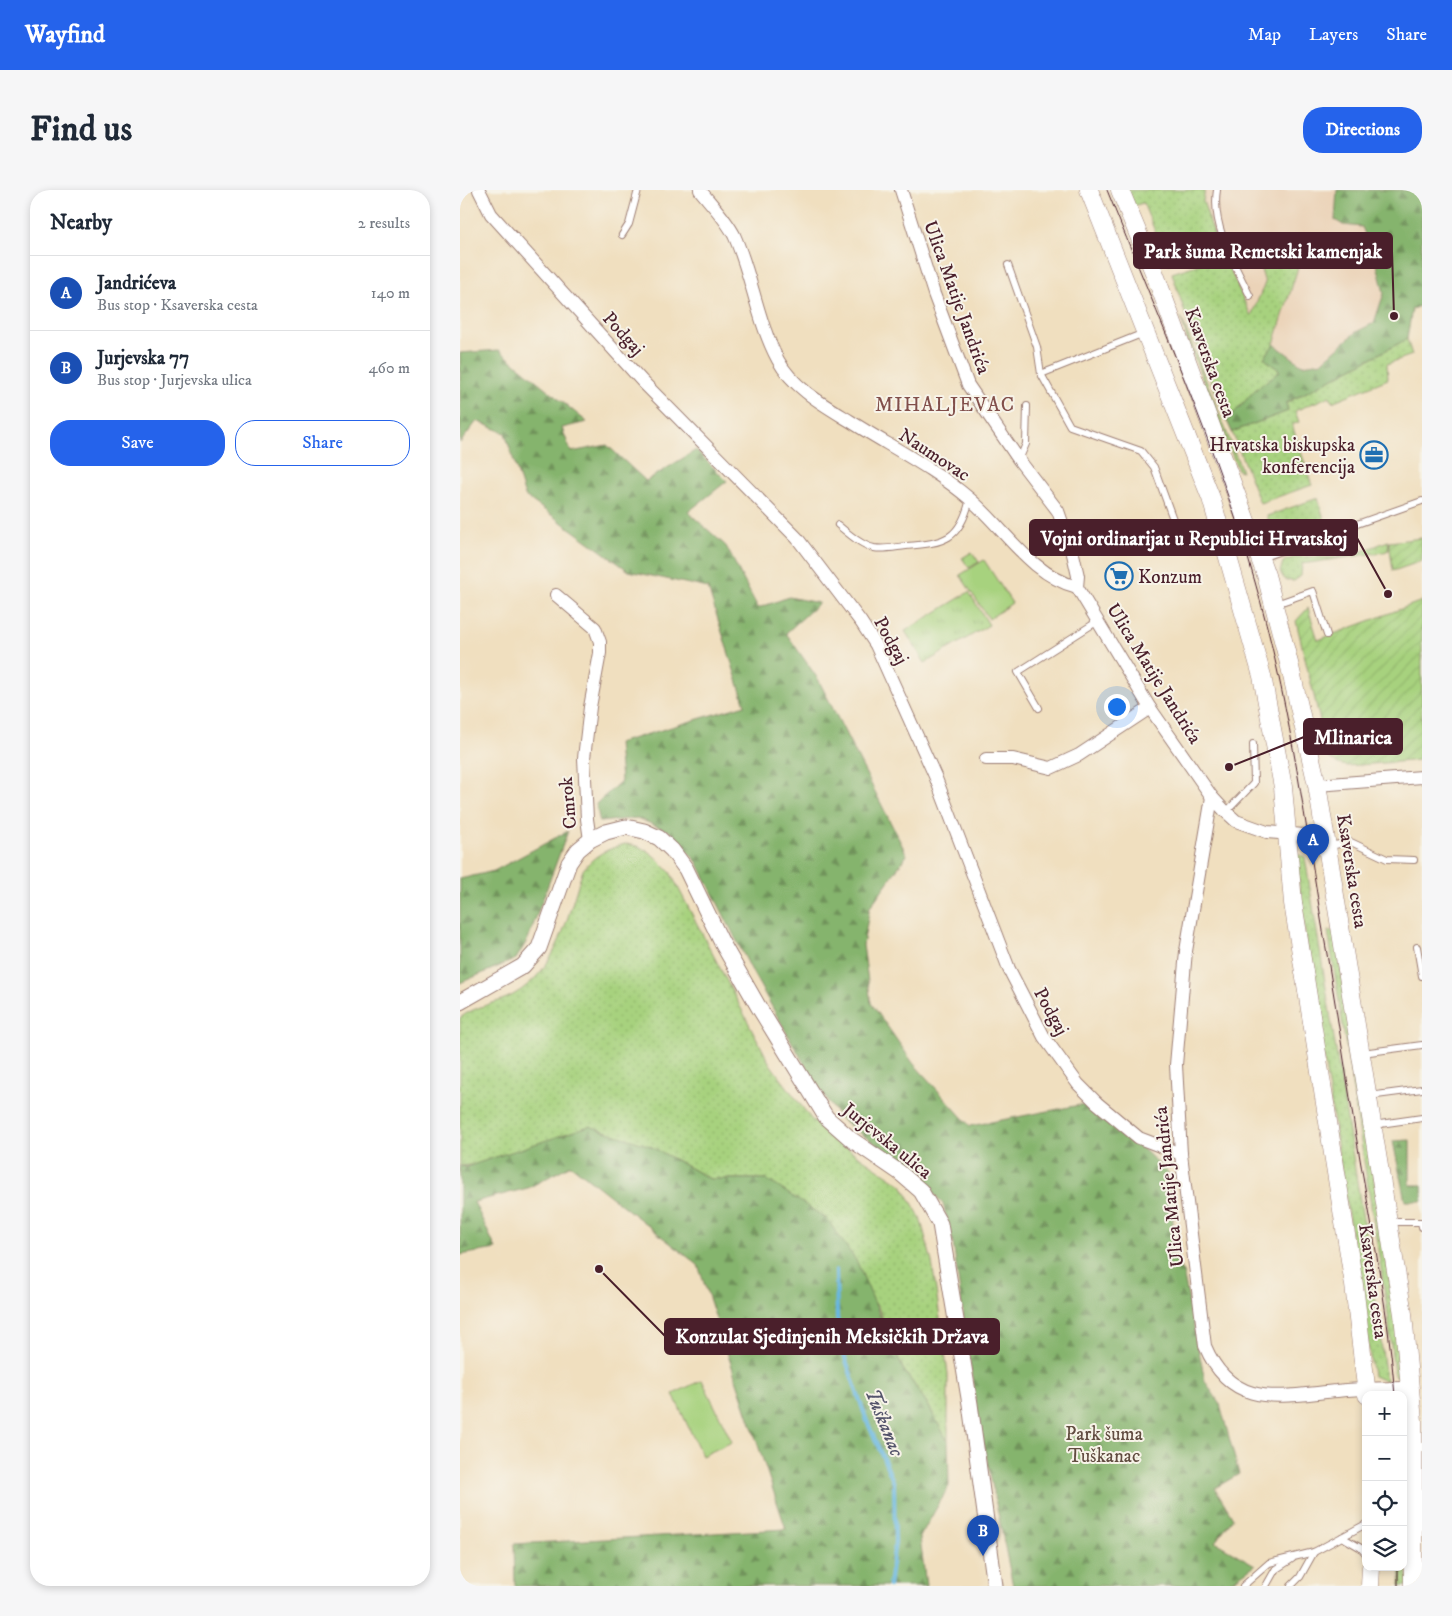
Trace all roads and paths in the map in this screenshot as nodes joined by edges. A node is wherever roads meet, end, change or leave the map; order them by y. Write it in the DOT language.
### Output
graph roads {
  1 [pos="479,190"];
  2 [pos="638,190"];
  3 [pos="700,190"];
  4 [pos="901,190"];
  5 [pos="1089,190"];
  6 [pos="1120,190"];
  7 [pos="1217,190"];
  8 [pos="622,235"];
  9 [pos="1008,265"];
  10 [pos="1250,296"];
  11 [pos="1146,332"];
  12 [pos="1041,374"];
  13 [pos="1027,406"];
  14 [pos="1018,460"];
  15 [pos="970,499"];
  16 [pos="1422,501"];
  17 [pos="838,525"];
  18 [pos="1178,533"];
  19 [pos="1260,559"];
  20 [pos="1077,588"];
  21 [pos="556,594"];
  22 [pos="1275,604"];
  23 [pos="1099,620"];
  24 [pos="1327,635"];
  25 [pos="1039,708"];
  26 [pos="1150,708"];
  27 [pos="1253,744"];
  28 [pos="986,759"];
  29 [pos="1422,777"];
  30 [pos="1317,785"];
  31 [pos="1212,797"];
  32 [pos="1226,812"];
  33 [pos="1286,834"];
  34 [pos="590,840"];
  35 [pos="1326,840"];
  36 [pos="1414,860"];
  37 [pos="1417,947"];
  38 [pos="1422,976"];
  39 [pos="460,1002"];
  40 [pos="1422,1044"];
  41 [pos="1361,1053"];
  42 [pos="1422,1089"];
  43 [pos="1368,1097"];
  44 [pos="1422,1118"];
  45 [pos="1372,1125"];
  46 [pos="1181,1154"];
  47 [pos="1389,1222"];
  48 [pos="1422,1227"];
  49 [pos="1410,1388"];
  50 [pos="1366,1391"];
  51 [pos="1377,1391"];
  52 [pos="1362,1392"];
  53 [pos="1413,1420"];
  54 [pos="1422,1436"];
  55 [pos="1362,1526"];
  56 [pos="1342,1537"];
  57 [pos="1418,1543"];
  58 [pos="1362,1549"];
  59 [pos="1314,1552"];
  60 [pos="1297,1556"];
  61 [pos="1371,1571"];
  62 [pos="995,1586"];
  63 [pos="1243,1586"];
  64 [pos="1266,1586"];
  65 [pos="1291,1586"];
  66 [pos="1370,1586"];
  67 [pos="1413,1586"];
  1 -- 46 [label="street, Podgaj"];
  2 -- 8 [label="lane"];
  3 -- 15 [label="street, Naumovac"];
  4 -- 14 [label="street, Ulica Matije Jandrića"];
  5 -- 11 [label="main road, Ksaverska cesta"];
  6 -- 19 [label="main road, Ksaverska cesta"];
  7 -- 10 [label="lane"];
  9 -- 12 [label="lane"];
  11 -- 12 [label="lane"];
  11 -- 33 [label="main road, Ksaverska cesta"];
  12 -- 18 [label="lane"];
  13 -- 14 [label="lane"];
  14 -- 20 [label="street, Ulica Matije Jandrića"];
  15 -- 17 [label="lane"];
  15 -- 20 [label="street, Naumovac"];
  16 -- 19 [label="lane"];
  19 -- 22 [label="main road, Ksaverska cesta"];
  20 -- 23 [label="street, Ulica Matije Jandrića"];
  21 -- 34 [label="street, Cmrok"];
  22 -- 24 [label="lane"];
  22 -- 30 [label="main road, Ksaverska cesta"];
  23 -- 25 [label="lane"];
  23 -- 26 [label="street, Ulica Matije Jandrića"];
  26 -- 28 [label="street"];
  26 -- 31 [label="street, Ulica Matije Jandrića"];
  27 -- 32 [label="lane"];
  29 -- 30 [label="street"];
  30 -- 35 [label="main road, Ksaverska cesta"];
  31 -- 32 [label="street, Ulica Matije Jandrića"];
  31 -- 46 [label="street, Ulica Matije Jandrića"];
  32 -- 33 [label="street, Ulica Matije Jandrića"];
  33 -- 35 [label="street, Ulica Matije Jandrića"];
  33 -- 50 [label="main road, Ksaverska cesta"];
  34 -- 39 [label="street, Cmrok"];
  34 -- 62 [label="street, Jurjevska ulica"];
  35 -- 36 [label="lane"];
  35 -- 41 [label="main road, Ksaverska cesta"];
  37 -- 38 [label="lane"];
  40 -- 41 [label="lane"];
  41 -- 43 [label="main road, Ksaverska cesta"];
  42 -- 43 [label="lane"];
  43 -- 45 [label="main road, Ksaverska cesta"];
  44 -- 45 [label="lane"];
  45 -- 47 [label="main road, Ksaverska cesta"];
  46 -- 52 [label="street, Ulica Matije Jandrića"];
  47 -- 48 [label="lane"];
  47 -- 49 [label="main road, Ksaverska cesta"];
  49 -- 51 [label="street, Ulica Matije Jandrića"];
  49 -- 53 [label="main road, Ksaverska cesta"];
  53 -- 54 [label="lane"];
  53 -- 57 [label="main road, Ksaverska cesta"];
  55 -- 56 [label="lane"];
  56 -- 58 [label="lane"];
  56 -- 59 [label="lane"];
  57 -- 67 [label="main road, Ksaverska cesta"];
  59 -- 60 [label="lane"];
  59 -- 65 [label="lane"];
  60 -- 63 [label="lane"];
  60 -- 64 [label="lane"];
  61 -- 66 [label="main road"];
}
